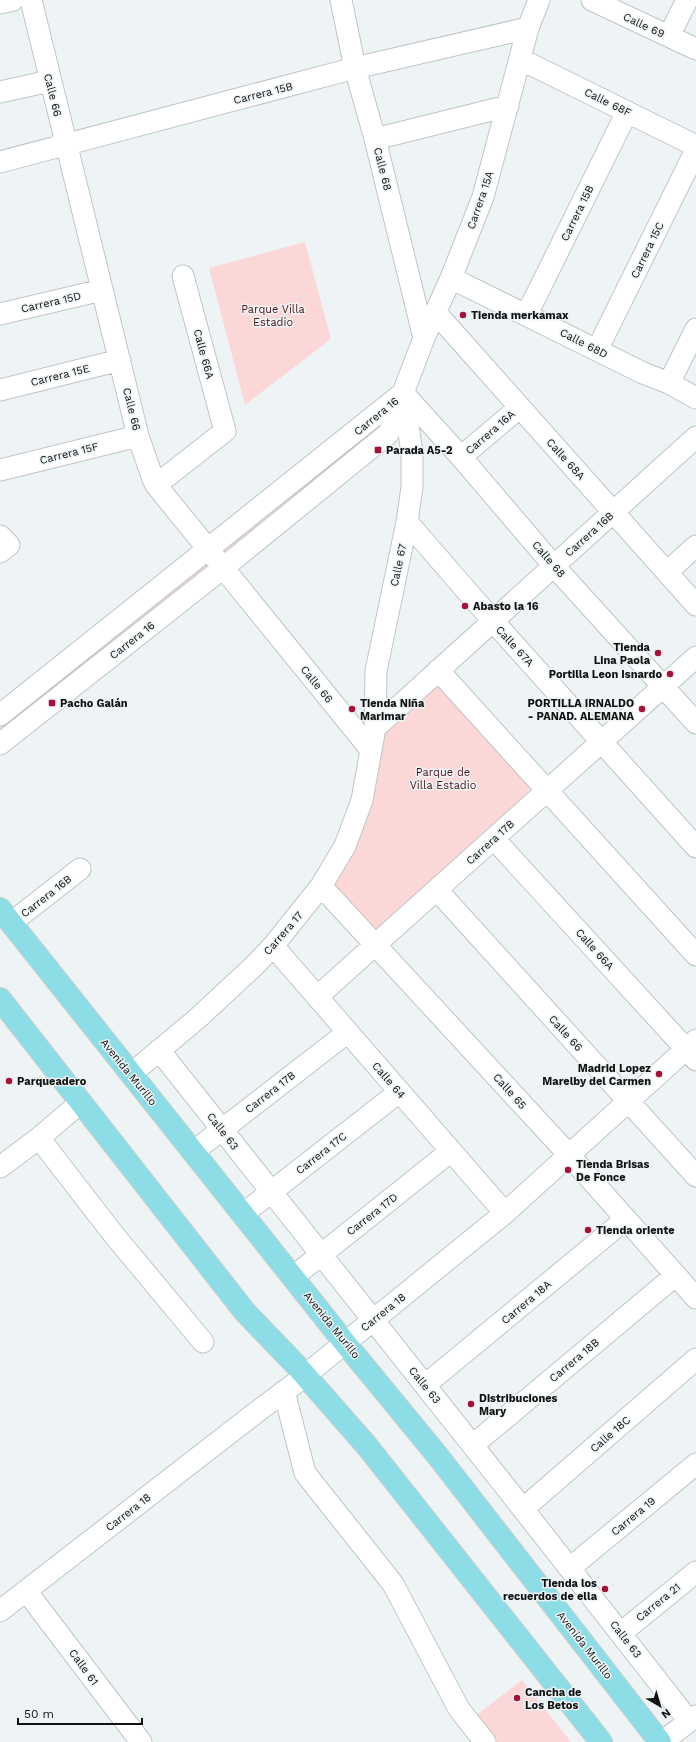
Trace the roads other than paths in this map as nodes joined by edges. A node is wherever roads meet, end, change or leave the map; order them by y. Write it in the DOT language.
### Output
graph roads {
  1 [pos="13,0"];
  2 [pos="31,0"];
  3 [pos="341,0"];
  4 [pos="539,0"];
  5 [pos="592,0"];
  6 [pos="687,0"];
  7 [pos="0,3"];
  8 [pos="528,28"];
  9 [pos="669,36"];
  10 [pos="696,49"];
  11 [pos="520,59"];
  12 [pos="355,68"];
  13 [pos="50,81"];
  14 [pos="0,92"];
  15 [pos="508,106"];
  16 [pos="627,112"];
  17 [pos="376,139"];
  18 [pos="66,145"];
  19 [pos="696,146"];
  20 [pos="696,150"];
  21 [pos="0,162"];
  22 [pos="183,276"];
  23 [pos="451,278"];
  24 [pos="102,290"];
  25 [pos="436,313"];
  26 [pos="0,314"];
  27 [pos="527,314"];
  28 [pos="696,329"];
  29 [pos="424,338"];
  30 [pos="597,350"];
  31 [pos="120,360"];
  32 [pos="669,383"];
  33 [pos="0,390"];
  34 [pos="403,393"];
  35 [pos="696,398"];
  36 [pos="520,407"];
  37 [pos="138,436"];
  38 [pos="696,436"];
  39 [pos="461,457"];
  40 [pos="0,470"];
  41 [pos="156,486"];
  42 [pos="614,512"];
  43 [pos="407,522"];
  44 [pos="696,546"];
  45 [pos="209,550"];
  46 [pos="554,566"];
  47 [pos="223,568"];
  48 [pos="668,572"];
  49 [pos="696,605"];
  50 [pos="493,621"];
  51 [pos="696,657"];
  52 [pos="438,670"];
  53 [pos="663,687"];
  54 [pos="0,715"];
  55 [pos="696,723"];
  56 [pos="375,728"];
  57 [pos="602,742"];
  58 [pos="0,744"];
  59 [pos="371,750"];
  60 [pos="547,791"];
  61 [pos="494,838"];
  62 [pos="696,847"];
  63 [pos="80,869"];
  64 [pos="321,886"];
  65 [pos="437,890"];
  66 [pos="6,916"];
  67 [pos="376,944"];
  68 [pos="273,946"];
  69 [pos="696,955"];
  70 [pos="317,997"];
  71 [pos="0,999"];
  72 [pos="348,1032"];
  73 [pos="159,1050"];
  74 [pos="693,1050"];
  75 [pos="131,1074"];
  76 [pos="399,1092"];
  77 [pos="81,1102"];
  78 [pos="628,1102"];
  79 [pos="222,1130"];
  80 [pos="39,1138"];
  81 [pos="451,1151"];
  82 [pos="193,1152"];
  83 [pos="569,1155"];
  84 [pos="0,1167"];
  85 [pos="696,1176"];
  86 [pos="272,1192"];
  87 [pos="505,1213"];
  88 [pos="243,1214"];
  89 [pos="626,1219"];
  90 [pos="321,1254"];
  91 [pos="676,1275"];
  92 [pos="293,1277"];
  93 [pos="696,1298"];
  94 [pos="374,1320"];
  95 [pos="203,1342"];
  96 [pos="345,1343"];
  97 [pos="696,1360"];
  98 [pos="305,1376"];
  99 [pos="425,1385"];
  100 [pos="284,1392"];
  101 [pos="473,1445"];
  102 [pos="696,1464"];
  103 [pos="524,1509"];
  104 [pos="570,1568"];
  105 [pos="696,1572"];
  106 [pos="27,1592"];
  107 [pos="0,1611"];
  108 [pos="621,1633"];
  109 [pos="693,1718"];
  110 [pos="141,1742"];
  111 [pos="485,1742"];
  112 [pos="601,1742"];
  113 [pos="661,1742"];
  1 -- 7 [label="street"];
  2 -- 13 [label="street, Calle 66"];
  3 -- 12 [label="street, Calle 68"];
  4 -- 8 [label="street, Carrera 15A"];
  5 -- 9 [label="street, Calle 69"];
  6 -- 9 [label="street"];
  8 -- 11 [label="street, Carrera 15A"];
  8 -- 12 [label="street, Carrera 15B"];
  9 -- 10 [label="street, Calle 69"];
  11 -- 15 [label="street, Carrera 15A"];
  11 -- 16 [label="street, Calle 68F"];
  12 -- 17 [label="street, Calle 68"];
  12 -- 18 [label="street, Carrera 15B"];
  13 -- 14 [label="street"];
  13 -- 18 [label="street, Calle 66"];
  15 -- 17 [label="street"];
  15 -- 23 [label="street, Carrera 15A"];
  16 -- 19 [label="street, Calle 68F"];
  16 -- 27 [label="street, Carrera 15B"];
  17 -- 29 [label="street, Calle 68"];
  18 -- 21 [label="street, Carrera 15B"];
  18 -- 24 [label="street, Calle 66"];
  20 -- 30 [label="street, Carrera 15C"];
  22 -- 41 [label="street, Calle 66A"];
  23 -- 25 [label="street, Carrera 15A"];
  23 -- 27 [label="street, Calle 68D"];
  24 -- 26 [label="street, Carrera 15D"];
  24 -- 31 [label="street, Calle 66"];
  25 -- 29 [label="street, Carrera 15A"];
  25 -- 36 [label="street, Calle 68A"];
  27 -- 30 [label="street, Calle 68D"];
  28 -- 32 [label="street"];
  29 -- 34 [label="street, Carrera 15A"];
  30 -- 32 [label="street, Calle 68D"];
  31 -- 33 [label="street, Carrera 15E"];
  31 -- 37 [label="street, Calle 66"];
  32 -- 35 [label="street, Calle 68D"];
  34 -- 39 [label="street, Calle 68"];
  34 -- 43 [label="street"];
  34 -- 45 [label="street, Carrera 16"];
  34 -- 47 [label="street, Carrera 16"];
  36 -- 39 [label="street, Carrera 16A"];
  36 -- 42 [label="street, Calle 68A"];
  37 -- 40 [label="street, Carrera 15F"];
  37 -- 41 [label="street, Calle 66"];
  38 -- 42 [label="street, Carrera 16B"];
  39 -- 46 [label="street, Calle 68"];
  41 -- 45 [label="street, Calle 66"];
  42 -- 46 [label="street, Carrera 16B"];
  42 -- 48 [label="street, Calle 68A"];
  43 -- 50 [label="street, Calle 67A"];
  43 -- 56 [label="street, Calle 67"];
  44 -- 48 [label="street"];
  45 -- 47 [label="street, Calle 66"];
  45 -- 54 [label="street, Carrera 16"];
  46 -- 50 [label="street, Carrera 16B"];
  46 -- 53 [label="street, Calle 68"];
  47 -- 58 [label="street, Carrera 16"];
  47 -- 59 [label="street, Calle 66"];
  48 -- 49 [label="street, Calle 68A"];
  50 -- 52 [label="street, Carrera 16B"];
  50 -- 57 [label="street, Calle 67A"];
  51 -- 53 [label="street, Carrera 17B"];
  52 -- 56 [label="street, Carrera 16B"];
  52 -- 60 [label="street"];
  53 -- 55 [label="street, Calle 68"];
  53 -- 57 [label="street, Carrera 17B"];
  56 -- 59 [label="street"];
  57 -- 60 [label="street, Carrera 17B"];
  57 -- 62 [label="street, Calle 67A"];
  59 -- 64 [label="street, Carrera 17"];
  60 -- 61 [label="street, Carrera 17B"];
  60 -- 69 [label="street"];
  61 -- 65 [label="street, Carrera 17B"];
  61 -- 74 [label="street, Calle 66A"];
  63 -- 66 [label="street, Carrera 16B"];
  64 -- 67 [label="street, Calle 65"];
  64 -- 68 [label="street, Carrera 17"];
  65 -- 67 [label="street, Carrera 17B"];
  65 -- 78 [label="street, Calle 66"];
  66 -- 75 [label="main road, Avenida Murillo"];
  67 -- 70 [label="street, Carrera 17B"];
  67 -- 83 [label="street, Calle 65"];
  68 -- 70 [label="street, Calle 64"];
  68 -- 73 [label="street, Carrera 17"];
  70 -- 72 [label="street, Calle 64"];
  71 -- 77 [label="main road"];
  72 -- 76 [label="street, Calle 64"];
  72 -- 79 [label="street, Carrera 17B"];
  73 -- 75 [label="street, Carrera 17"];
  73 -- 79 [label="street, Calle 63"];
  74 -- 78 [label="street, Carrera 18"];
  75 -- 82 [label="main road, Avenida Murillo"];
  76 -- 81 [label="street, Calle 64"];
  76 -- 86 [label="street, Carrera 17C"];
  77 -- 80 [label="street"];
  77 -- 98 [label="main road"];
  78 -- 83 [label="street, Carrera 18"];
  78 -- 85 [label="street, Calle 66"];
  79 -- 82 [label="street, Carrera 17B"];
  79 -- 86 [label="street, Calle 63"];
  80 -- 84 [label="street"];
  80 -- 95 [label="street"];
  81 -- 87 [label="street, Calle 64"];
  81 -- 90 [label="street, Carrera 17D"];
  82 -- 88 [label="main road, Avenida Murillo"];
  83 -- 87 [label="street, Carrera 18"];
  83 -- 89 [label="street, Calle 65"];
  86 -- 88 [label="street, Carrera 17C"];
  86 -- 90 [label="street, Calle 63"];
  87 -- 94 [label="street, Carrera 18"];
  88 -- 92 [label="main road, Avenida Murillo"];
  89 -- 91 [label="street, Calle 65"];
  89 -- 99 [label="street, Carrera 18A"];
  90 -- 92 [label="street, Carrera 17D"];
  90 -- 94 [label="street, Calle 63"];
  91 -- 93 [label="street, Calle 65"];
  91 -- 101 [label="street, Carrera 18B"];
  92 -- 96 [label="main road, Avenida Murillo"];
  94 -- 96 [label="street, Carrera 18"];
  94 -- 99 [label="street, Calle 63"];
  96 -- 98 [label="street, Carrera 18"];
  96 -- 113 [label="main road, Avenida Murillo"];
  97 -- 103 [label="street, Calle 18C"];
  98 -- 100 [label="street, Carrera 18"];
  98 -- 112 [label="main road"];
  99 -- 101 [label="street, Calle 63"];
  100 -- 106 [label="street, Carrera 18"];
  100 -- 111 [label="street"];
  101 -- 103 [label="street, Calle 63"];
  102 -- 104 [label="street, Carrera 19"];
  103 -- 104 [label="street, Calle 63"];
  104 -- 108 [label="street, Calle 63"];
  105 -- 108 [label="street, Carrera 21"];
  106 -- 107 [label="street, Carrera 18"];
  106 -- 110 [label="street, Calle 61"];
  108 -- 109 [label="street, Calle 63"];
  109 -- 113 [label="street"];
}
